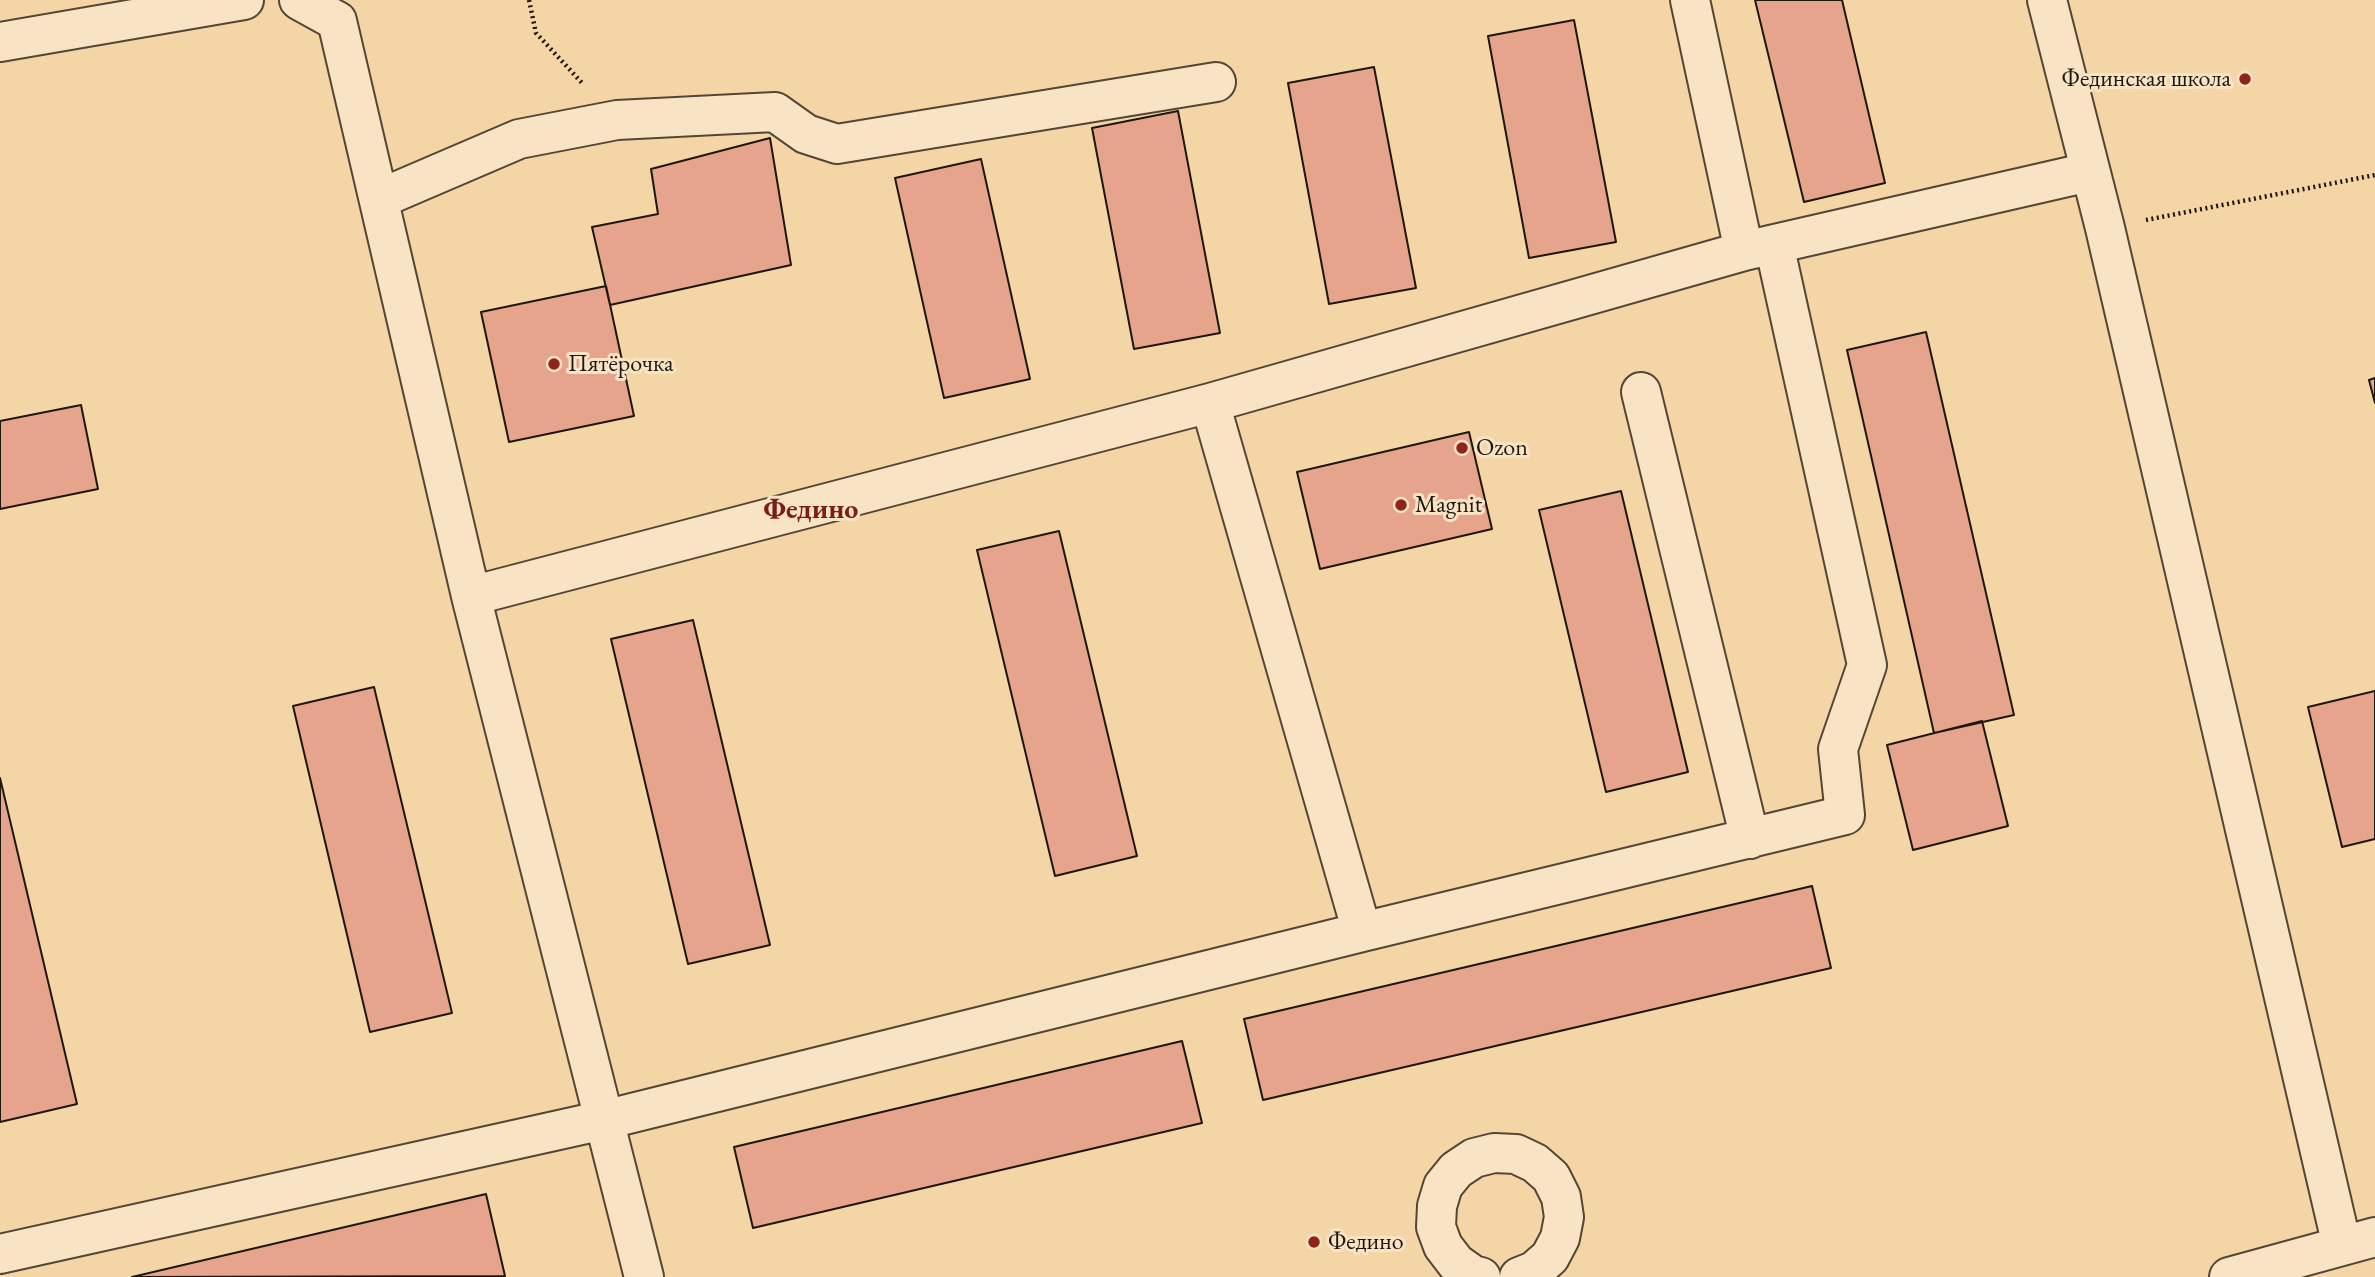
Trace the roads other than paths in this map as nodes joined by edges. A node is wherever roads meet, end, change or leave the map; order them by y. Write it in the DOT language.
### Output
graph roads {
  1 [pos="244,0"];
  2 [pos="299,0"];
  3 [pos="1690,0"];
  4 [pos="2047,0"];
  5 [pos="69,14"];
  6 [pos="0,42"];
  7 [pos="1216,82"];
  8 [pos="2089,172"];
  9 [pos="379,199"];
  10 [pos="1759,247"];
  11 [pos="1641,391"];
  12 [pos="1210,403"];
  13 [pos="471,596"];
  14 [pos="1751,838"];
  15 [pos="1362,932"];
  16 [pos="604,1119"];
  17 [pos="2358,1241"];
  18 [pos="0,1254"];
  19 [pos="644,1277"];
  20 [pos="1481,1277"];
  21 [pos="1519,1277"];
  22 [pos="2229,1277"];
  1 -- 5 [label="street"];
  2 -- 9 [label="street"];
  3 -- 10 [label="street"];
  4 -- 8 [label="street"];
  5 -- 6 [label="street"];
  7 -- 9 [label="street"];
  8 -- 10 [label="street"];
  8 -- 17 [label="street"];
  9 -- 13 [label="street"];
  10 -- 12 [label="street"];
  10 -- 14 [label="street"];
  11 -- 14 [label="street"];
  12 -- 13 [label="street"];
  12 -- 15 [label="street"];
  13 -- 16 [label="street"];
  14 -- 15 [label="street"];
  15 -- 16 [label="street"];
  16 -- 18 [label="street"];
  16 -- 19 [label="street"];
  17 -- 22 [label="street"];
  20 -- 21 [label="street"];
}
